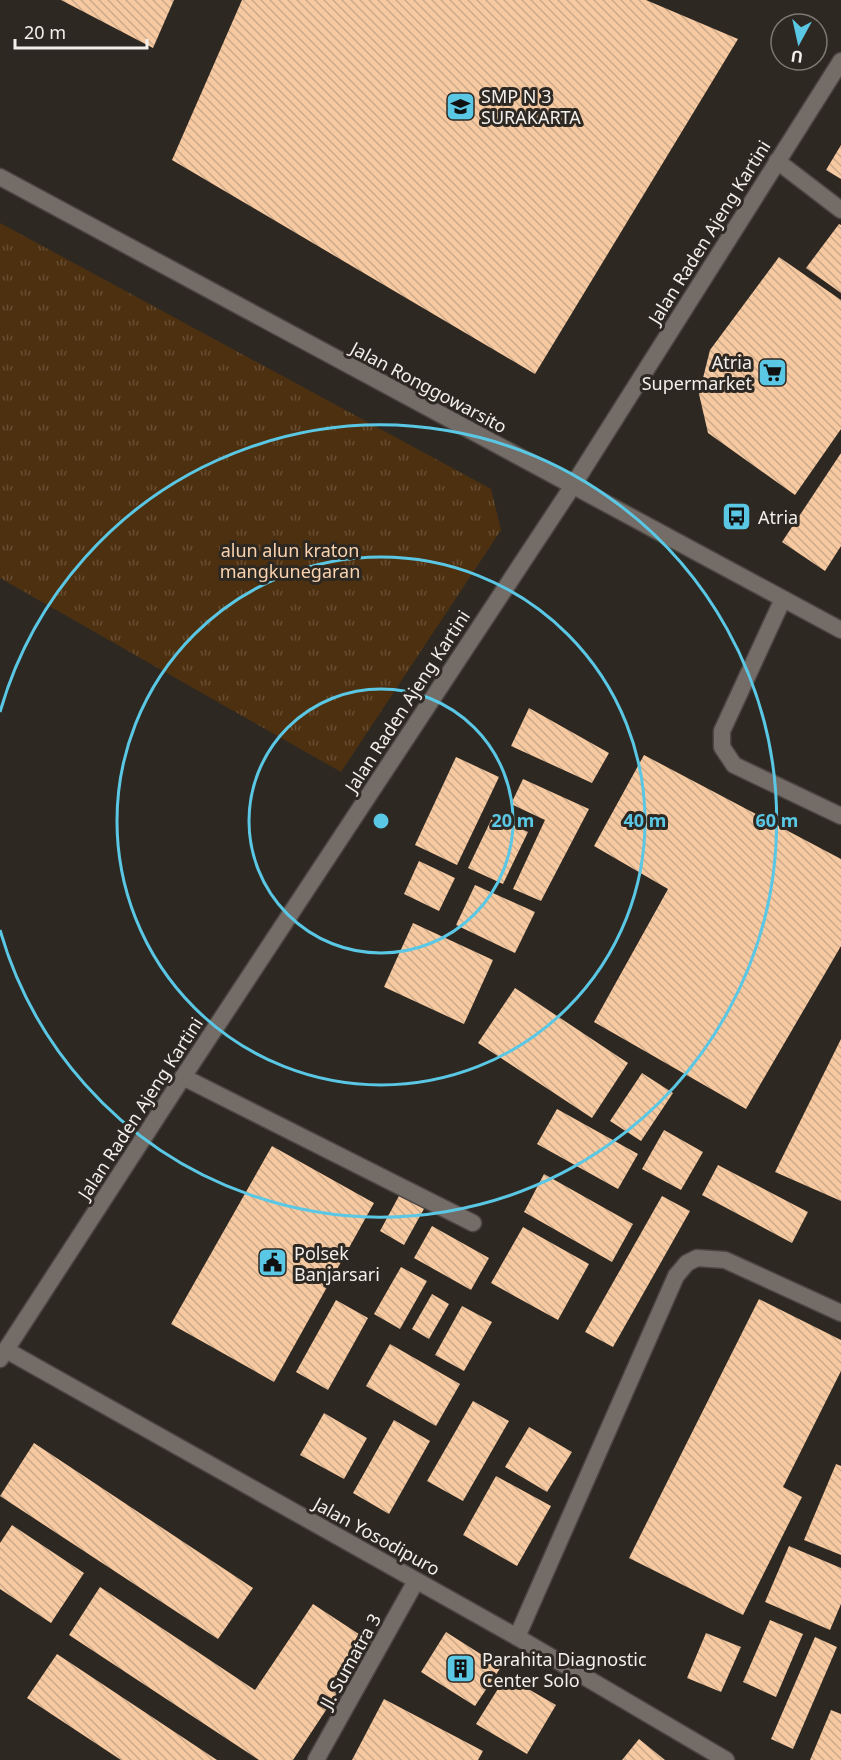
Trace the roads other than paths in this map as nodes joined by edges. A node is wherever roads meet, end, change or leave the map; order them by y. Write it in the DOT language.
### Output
graph roads {
  1 [pos="841,61"];
  2 [pos="777,161"];
  3 [pos="0,177"];
  4 [pos="841,210"];
  5 [pos="572,487"];
  6 [pos="783,599"];
  7 [pos="841,630"];
  8 [pos="841,816"];
  9 [pos="183,1077"];
  10 [pos="473,1223"];
  11 [pos="841,1313"];
  12 [pos="2,1352"];
  13 [pos="416,1581"];
  14 [pos="517,1637"];
  15 [pos="316,1760"];
  16 [pos="726,1760"];
  1 -- 2 [label="main road, Jalan Raden Ajeng Kartini"];
  2 -- 4 [label="main road"];
  2 -- 5 [label="main road, Jalan Raden Ajeng Kartini"];
  3 -- 5 [label="main road, Jalan Ronggowarsito"];
  5 -- 6 [label="main road, Jalan Ronggowarsito"];
  5 -- 9 [label="main road, Jalan Raden Ajeng Kartini"];
  6 -- 7 [label="main road, Jalan Ronggowarsito"];
  6 -- 8 [label="main road"];
  9 -- 10 [label="main road"];
  9 -- 12 [label="main road, Jalan Raden Ajeng Kartini"];
  11 -- 14 [label="main road"];
  12 -- 13 [label="main road, Jalan Yosodipuro"];
  13 -- 14 [label="main road, Jalan Yosodipuro"];
  13 -- 15 [label="main road, Jl. Sumatra 3"];
  14 -- 16 [label="main road, Jalan Yosodipuro"];
}
